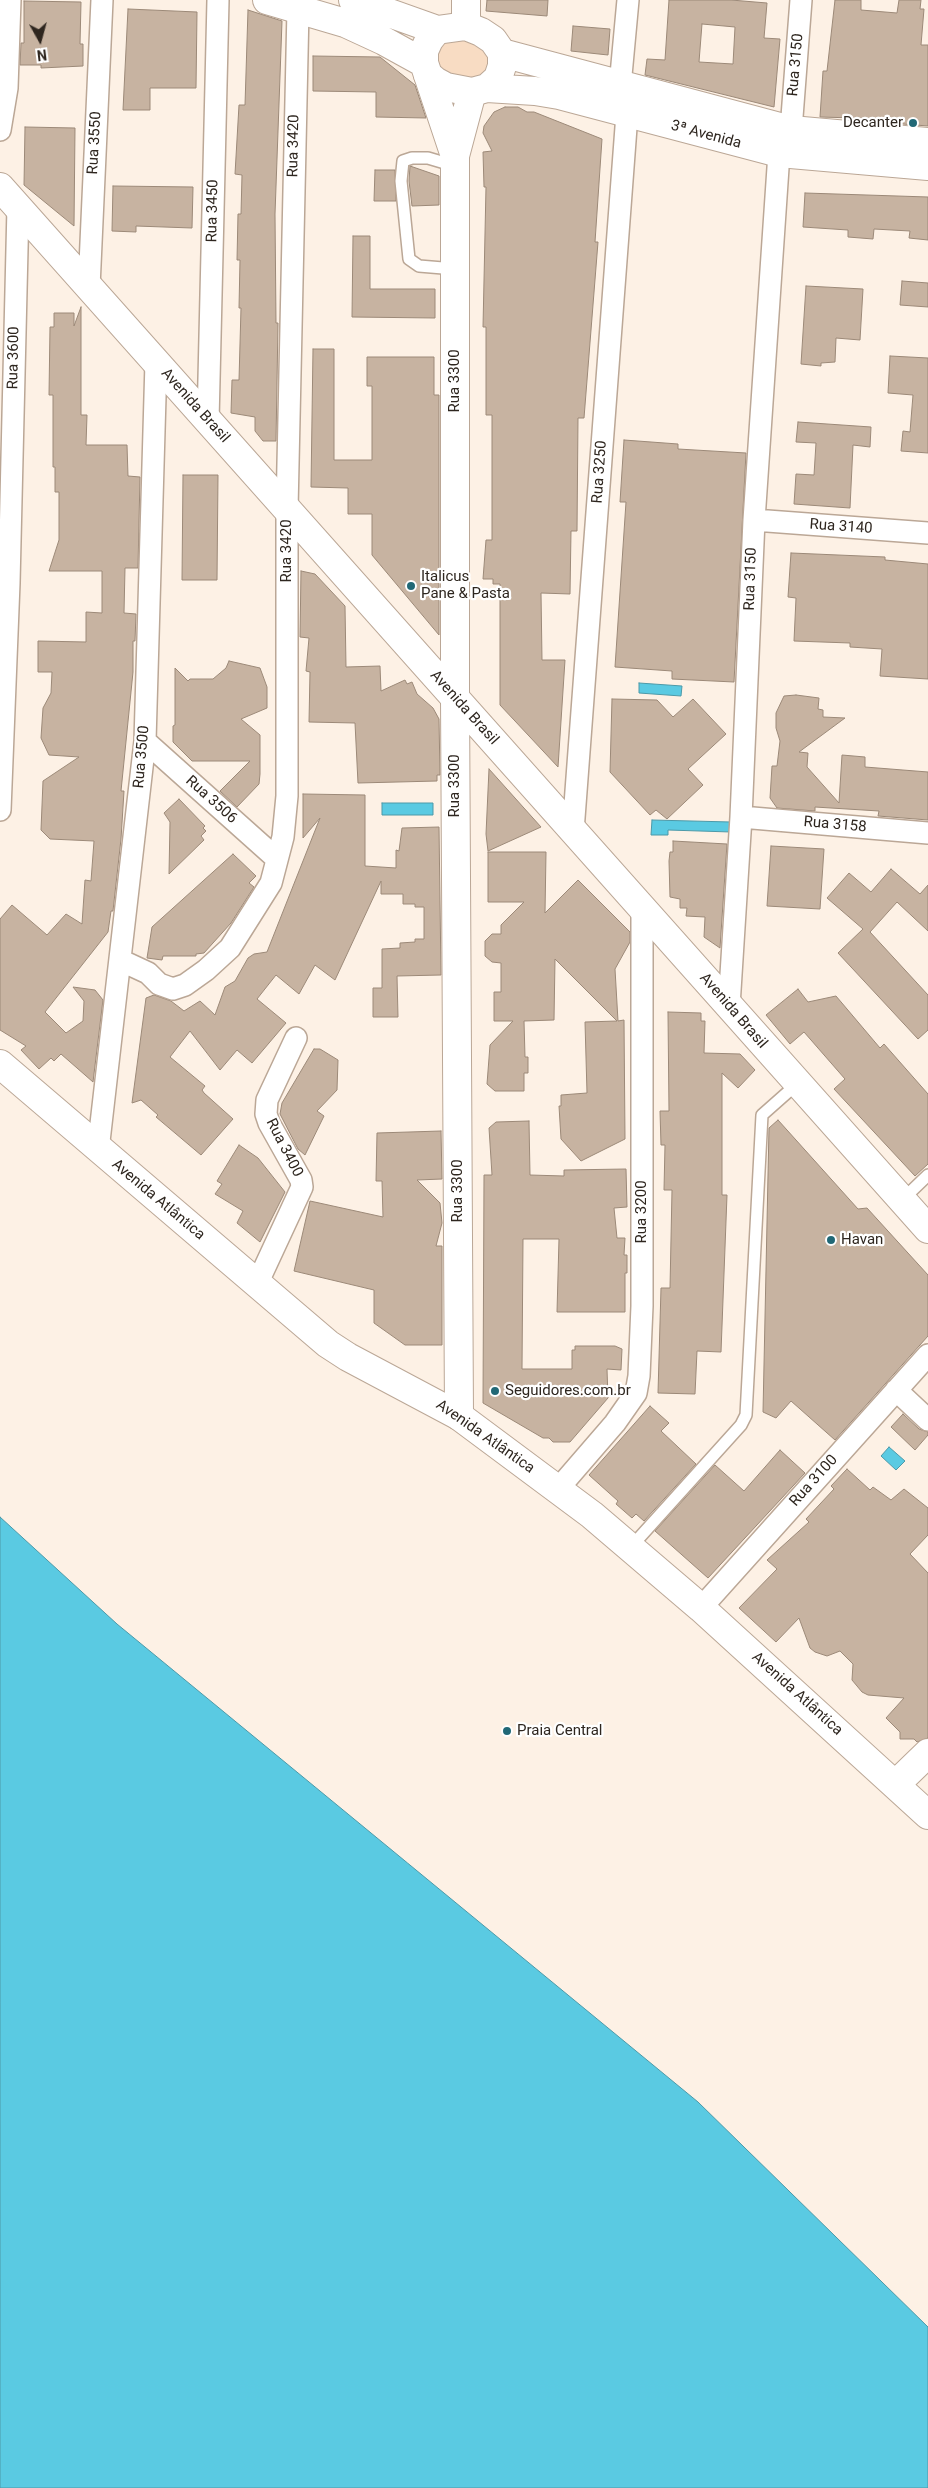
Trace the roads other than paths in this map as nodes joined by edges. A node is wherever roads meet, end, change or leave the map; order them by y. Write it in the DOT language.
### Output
graph roads {
  1 [pos="10,0"];
  2 [pos="102,0"];
  3 [pos="218,0"];
  4 [pos="267,0"];
  5 [pos="628,0"];
  6 [pos="802,0"];
  7 [pos="368,2"];
  8 [pos="298,8"];
  9 [pos="466,13"];
  10 [pos="437,30"];
  11 [pos="502,53"];
  12 [pos="426,69"];
  13 [pos="4,80"];
  14 [pos="620,86"];
  15 [pos="479,90"];
  16 [pos="627,114"];
  17 [pos="0,130"];
  18 [pos="785,141"];
  19 [pos="928,142"];
  20 [pos="455,161"];
  21 [pos="928,166"];
  22 [pos="9,197"];
  23 [pos="455,269"];
  24 [pos="89,287"];
  25 [pos="156,362"];
  26 [pos="208,421"];
  27 [pos="287,509"];
  28 [pos="754,520"];
  29 [pos="928,534"];
  30 [pos="455,698"];
  31 [pos="145,741"];
  32 [pos="1,755"];
  33 [pos="0,810"];
  34 [pos="741,817"];
  35 [pos="573,831"];
  36 [pos="928,833"];
  37 [pos="277,859"];
  38 [pos="642,908"];
  39 [pos="120,960"];
  40 [pos="729,1006"];
  41 [pos="296,1038"];
  42 [pos="0,1064"];
  43 [pos="797,1084"];
  44 [pos="98,1150"];
  45 [pos="928,1175"];
  46 [pos="902,1200"];
  47 [pos="928,1229"];
  48 [pos="257,1284"];
  49 [pos="928,1355"];
  50 [pos="896,1390"];
  51 [pos="459,1416"];
  52 [pos="928,1420"];
  53 [pos="558,1489"];
  54 [pos="630,1548"];
  55 [pos="701,1608"];
  56 [pos="928,1753"];
  57 [pos="896,1784"];
  58 [pos="928,1815"];
  1 -- 13 [label="street"];
  2 -- 24 [label="street, Rua 3550"];
  3 -- 26 [label="street, Rua 3450"];
  4 -- 8 [label="main road"];
  5 -- 14 [label="street"];
  6 -- 18 [label="street, Rua 3150"];
  7 -- 10 [label="main road"];
  8 -- 12 [label="main road"];
  8 -- 27 [label="street, Rua 3420"];
  9 -- 10 [label="main road"];
  9 -- 11 [label="main road"];
  10 -- 12 [label="main road"];
  11 -- 14 [label="main road, 3ª Avenida"];
  11 -- 15 [label="main road"];
  12 -- 15 [label="main road"];
  12 -- 20 [label="main road, Rua 3300"];
  13 -- 17 [label="street"];
  14 -- 18 [label="main road, 3ª Avenida"];
  15 -- 16 [label="main road, 3ª Avenida"];
  15 -- 20 [label="main road, Rua 3300"];
  16 -- 18 [label="main road, 3ª Avenida"];
  16 -- 35 [label="street, Rua 3250"];
  18 -- 19 [label="main road, 3ª Avenida"];
  18 -- 21 [label="main road, 3ª Avenida"];
  18 -- 28 [label="street, Rua 3150"];
  20 -- 23 [label="main road, Rua 3300"];
  20 -- 23 [label="lane"];
  22 -- 24 [label="main road, Avenida Brasil"];
  22 -- 32 [label="street, Rua 3600"];
  23 -- 30 [label="main road, Rua 3300"];
  24 -- 25 [label="main road, Avenida Brasil"];
  25 -- 26 [label="main road, Avenida Brasil"];
  25 -- 31 [label="street, Rua 3500"];
  26 -- 27 [label="main road, Avenida Brasil"];
  27 -- 30 [label="main road, Avenida Brasil"];
  27 -- 37 [label="street, Rua 3420"];
  28 -- 29 [label="street, Rua 3140"];
  28 -- 34 [label="street, Rua 3150"];
  30 -- 35 [label="main road, Avenida Brasil"];
  30 -- 51 [label="main road, Rua 3300"];
  31 -- 37 [label="street, Rua 3506"];
  31 -- 39 [label="street, Rua 3500"];
  32 -- 33 [label="street, Rua 3600"];
  34 -- 36 [label="street, Rua 3158"];
  34 -- 40 [label="street, Rua 3150"];
  35 -- 38 [label="main road, Avenida Brasil"];
  37 -- 39 [label="street, Rua 3420"];
  38 -- 40 [label="main road, Avenida Brasil"];
  38 -- 53 [label="street, Rua 3200"];
  39 -- 44 [label="street, Rua 3500"];
  40 -- 43 [label="main road, Avenida Brasil"];
  41 -- 48 [label="street, Rua 3400"];
  42 -- 44 [label="main road, Avenida Atlântica"];
  43 -- 46 [label="main road, Avenida Brasil"];
  43 -- 54 [label="lane"];
  44 -- 48 [label="main road, Avenida Atlântica"];
  45 -- 46 [label="lane"];
  46 -- 47 [label="main road, Avenida Brasil"];
  48 -- 51 [label="main road, Avenida Atlântica"];
  49 -- 50 [label="street, Rua 3100"];
  50 -- 52 [label="street"];
  50 -- 55 [label="street, Rua 3100"];
  51 -- 53 [label="main road, Avenida Atlântica"];
  53 -- 54 [label="main road, Avenida Atlântica"];
  54 -- 55 [label="main road, Avenida Atlântica"];
  55 -- 57 [label="main road, Avenida Atlântica"];
  56 -- 57 [label="main road"];
  57 -- 58 [label="main road, Avenida Atlântica"];
}
